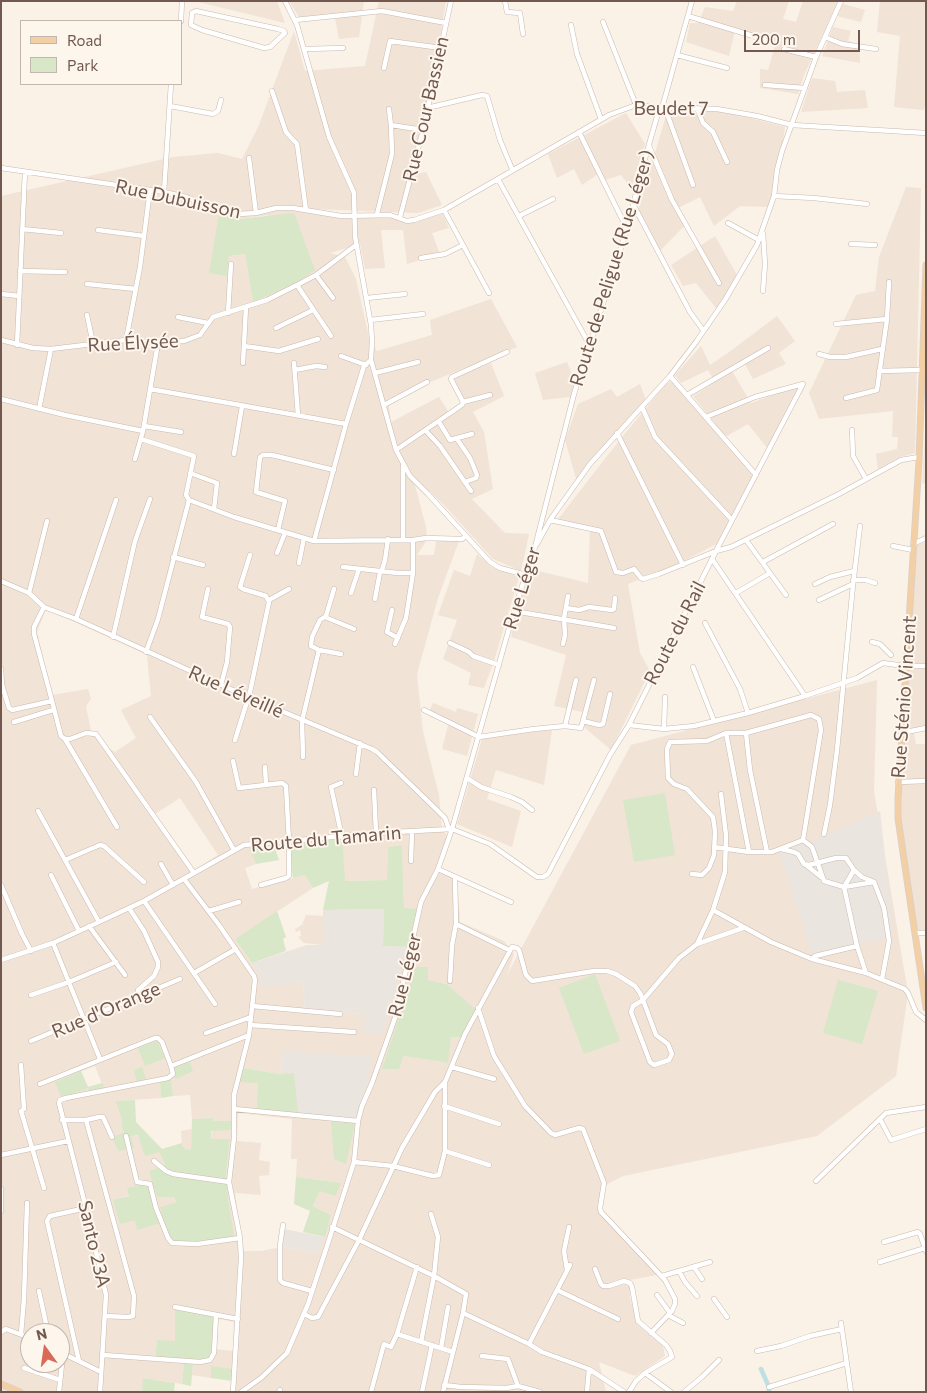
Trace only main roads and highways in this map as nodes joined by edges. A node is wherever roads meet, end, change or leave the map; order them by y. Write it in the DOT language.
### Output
graph roads {
  1 [pos="926,265"];
  2 [pos="926,1008"];
  3 [pos="1,1384"];
  4 [pos="20,1392"];
  1 -- 2 [label="main road, Rue Sténio Vincent"];
  3 -- 4 [label="main road"];
}
